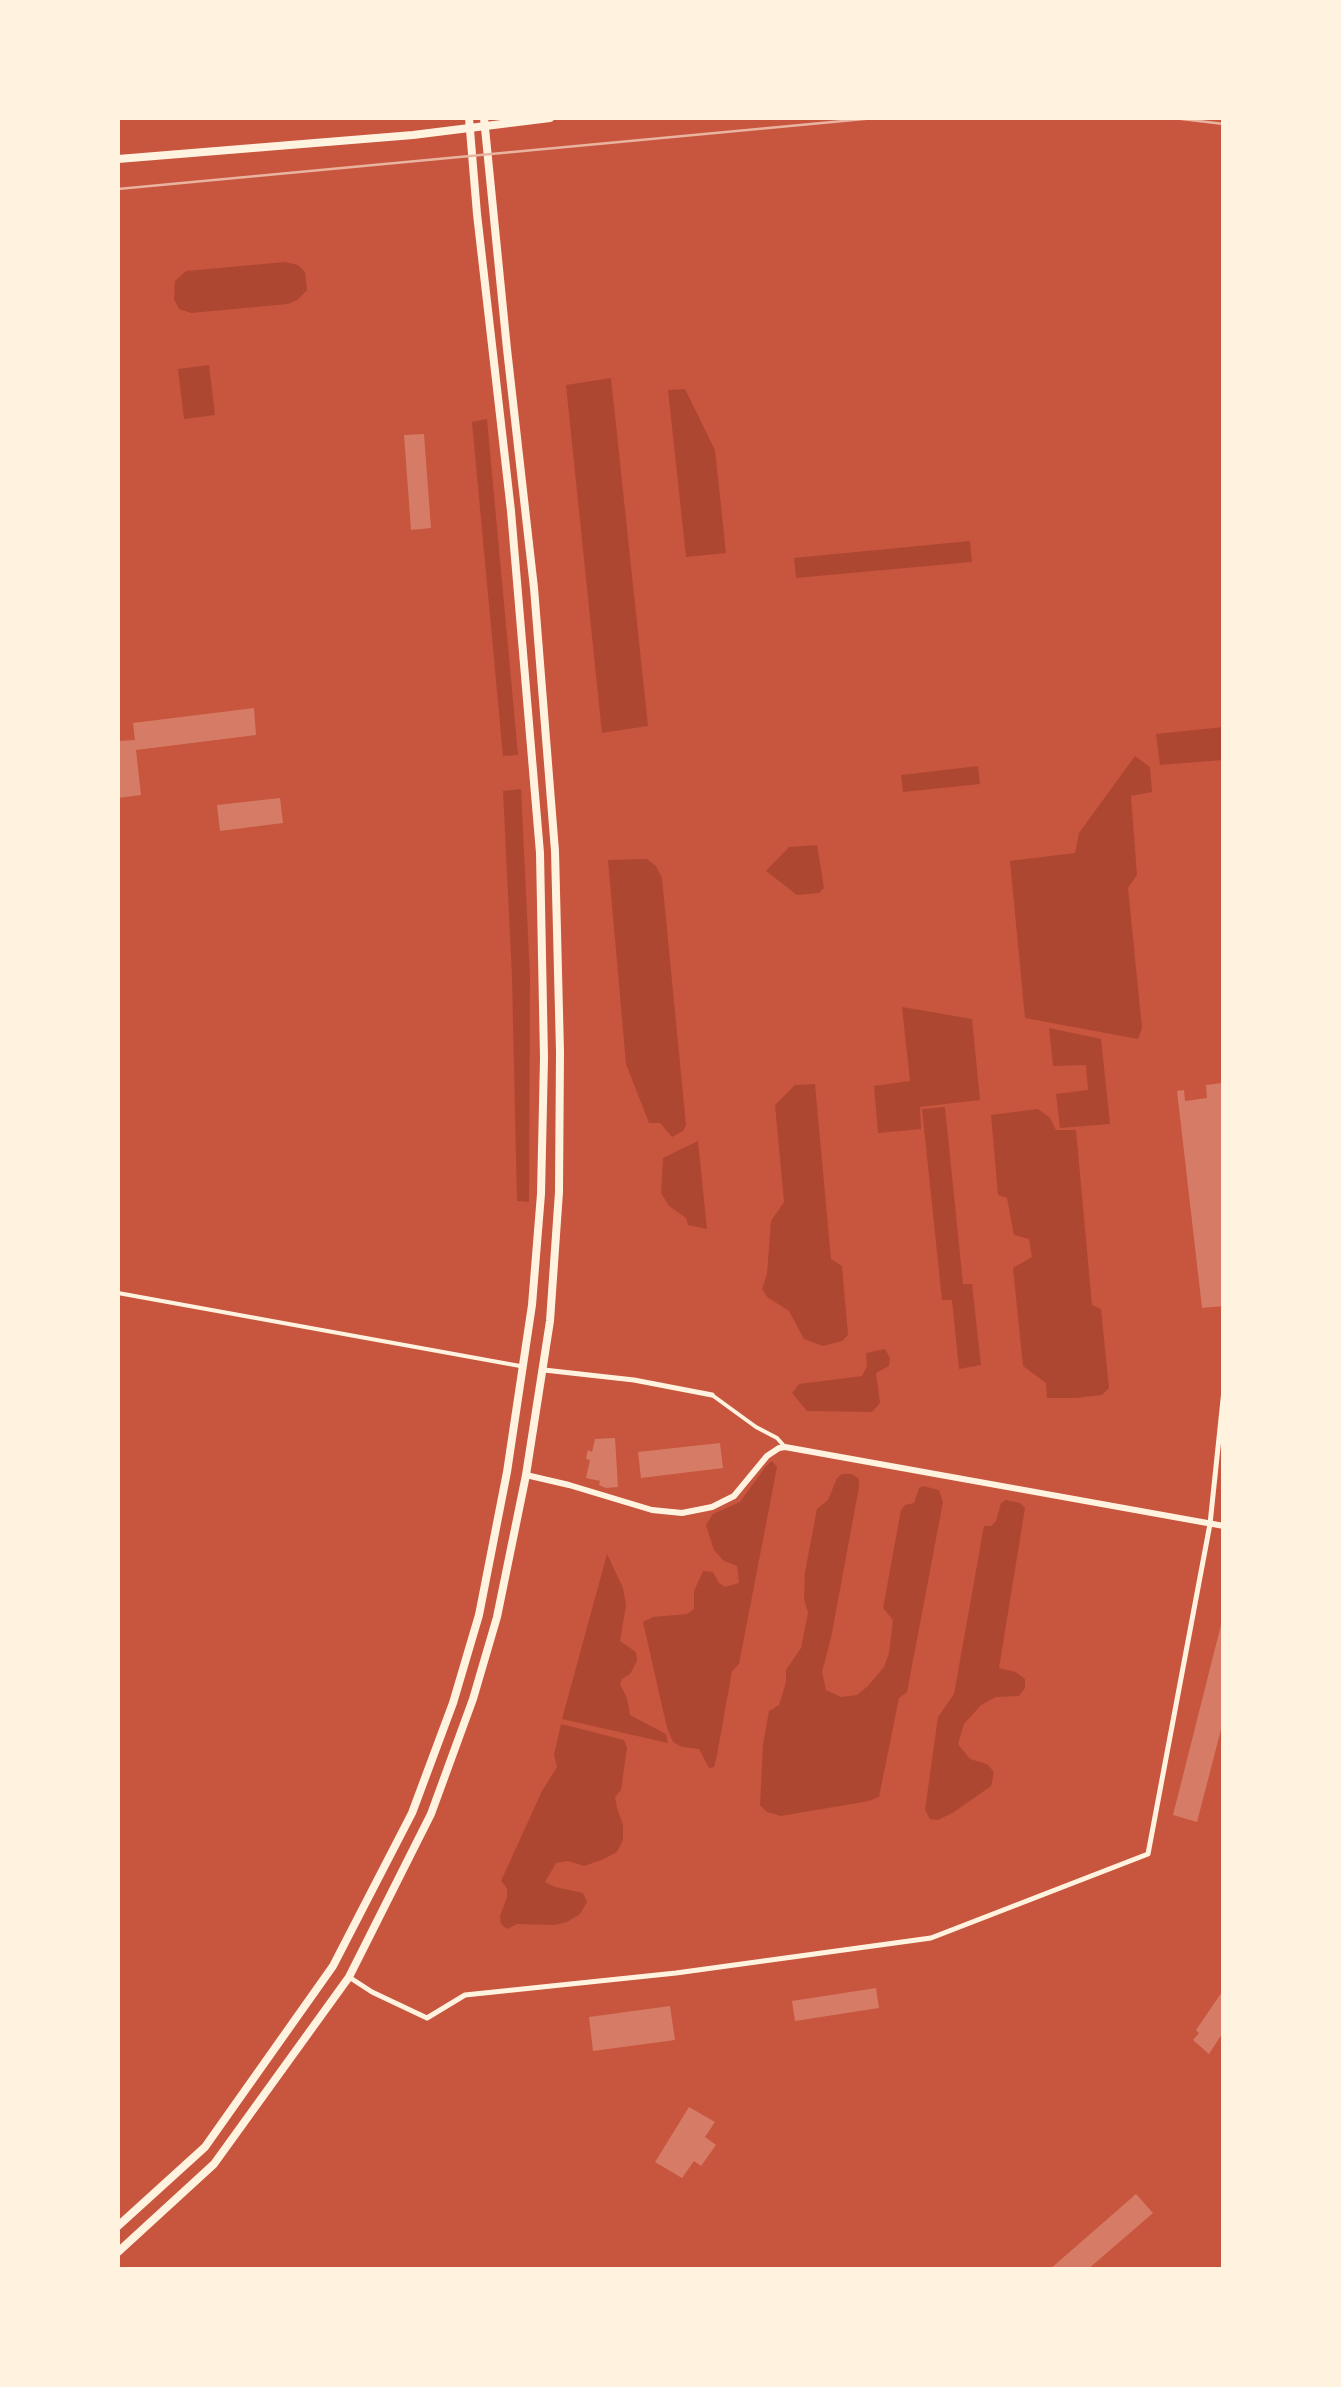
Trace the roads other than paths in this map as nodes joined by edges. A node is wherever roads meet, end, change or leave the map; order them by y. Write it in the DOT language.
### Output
graph roads {
  1 [pos="469,118"];
  2 [pos="550,118"];
  3 [pos="485,122"];
  4 [pos="469,128"];
  5 [pos="118,159"];
  6 [pos="543,704"];
  7 [pos="528,706"];
  8 [pos="555,851"];
  9 [pos="540,853"];
  10 [pos="539,1223"];
  11 [pos="558,1223"];
  12 [pos="118,1293"];
  13 [pos="524,1367"];
  14 [pos="544,1370"];
  15 [pos="1224,1390"];
  16 [pos="712,1395"];
  17 [pos="785,1447"];
  18 [pos="526,1475"];
  19 [pos="1210,1524"];
  20 [pos="1224,1526"];
  21 [pos="333,1966"];
  22 [pos="349,1977"];
  23 [pos="118,2226"];
  24 [pos="118,2252"];
  1 -- 4 [label="main road"];
  2 -- 3 [label="main road"];
  3 -- 4 [label="main road"];
  3 -- 6 [label="main road"];
  4 -- 5 [label="main road"];
  4 -- 7 [label="main road"];
  6 -- 7 [label="main road"];
  6 -- 8 [label="main road"];
  7 -- 9 [label="main road"];
  8 -- 9 [label="main road"];
  8 -- 11 [label="main road"];
  9 -- 10 [label="main road"];
  10 -- 11 [label="main road"];
  10 -- 13 [label="main road"];
  11 -- 14 [label="main road"];
  12 -- 13 [label="street"];
  13 -- 21 [label="main road"];
  14 -- 16 [label="street"];
  14 -- 18 [label="main road"];
  15 -- 19 [label="street"];
  16 -- 17 [label="street"];
  17 -- 18 [label="street"];
  17 -- 19 [label="street"];
  18 -- 22 [label="main road"];
  19 -- 20 [label="street"];
  19 -- 22 [label="street"];
  21 -- 22 [label="main road"];
  21 -- 23 [label="main road"];
  22 -- 24 [label="main road"];
}
